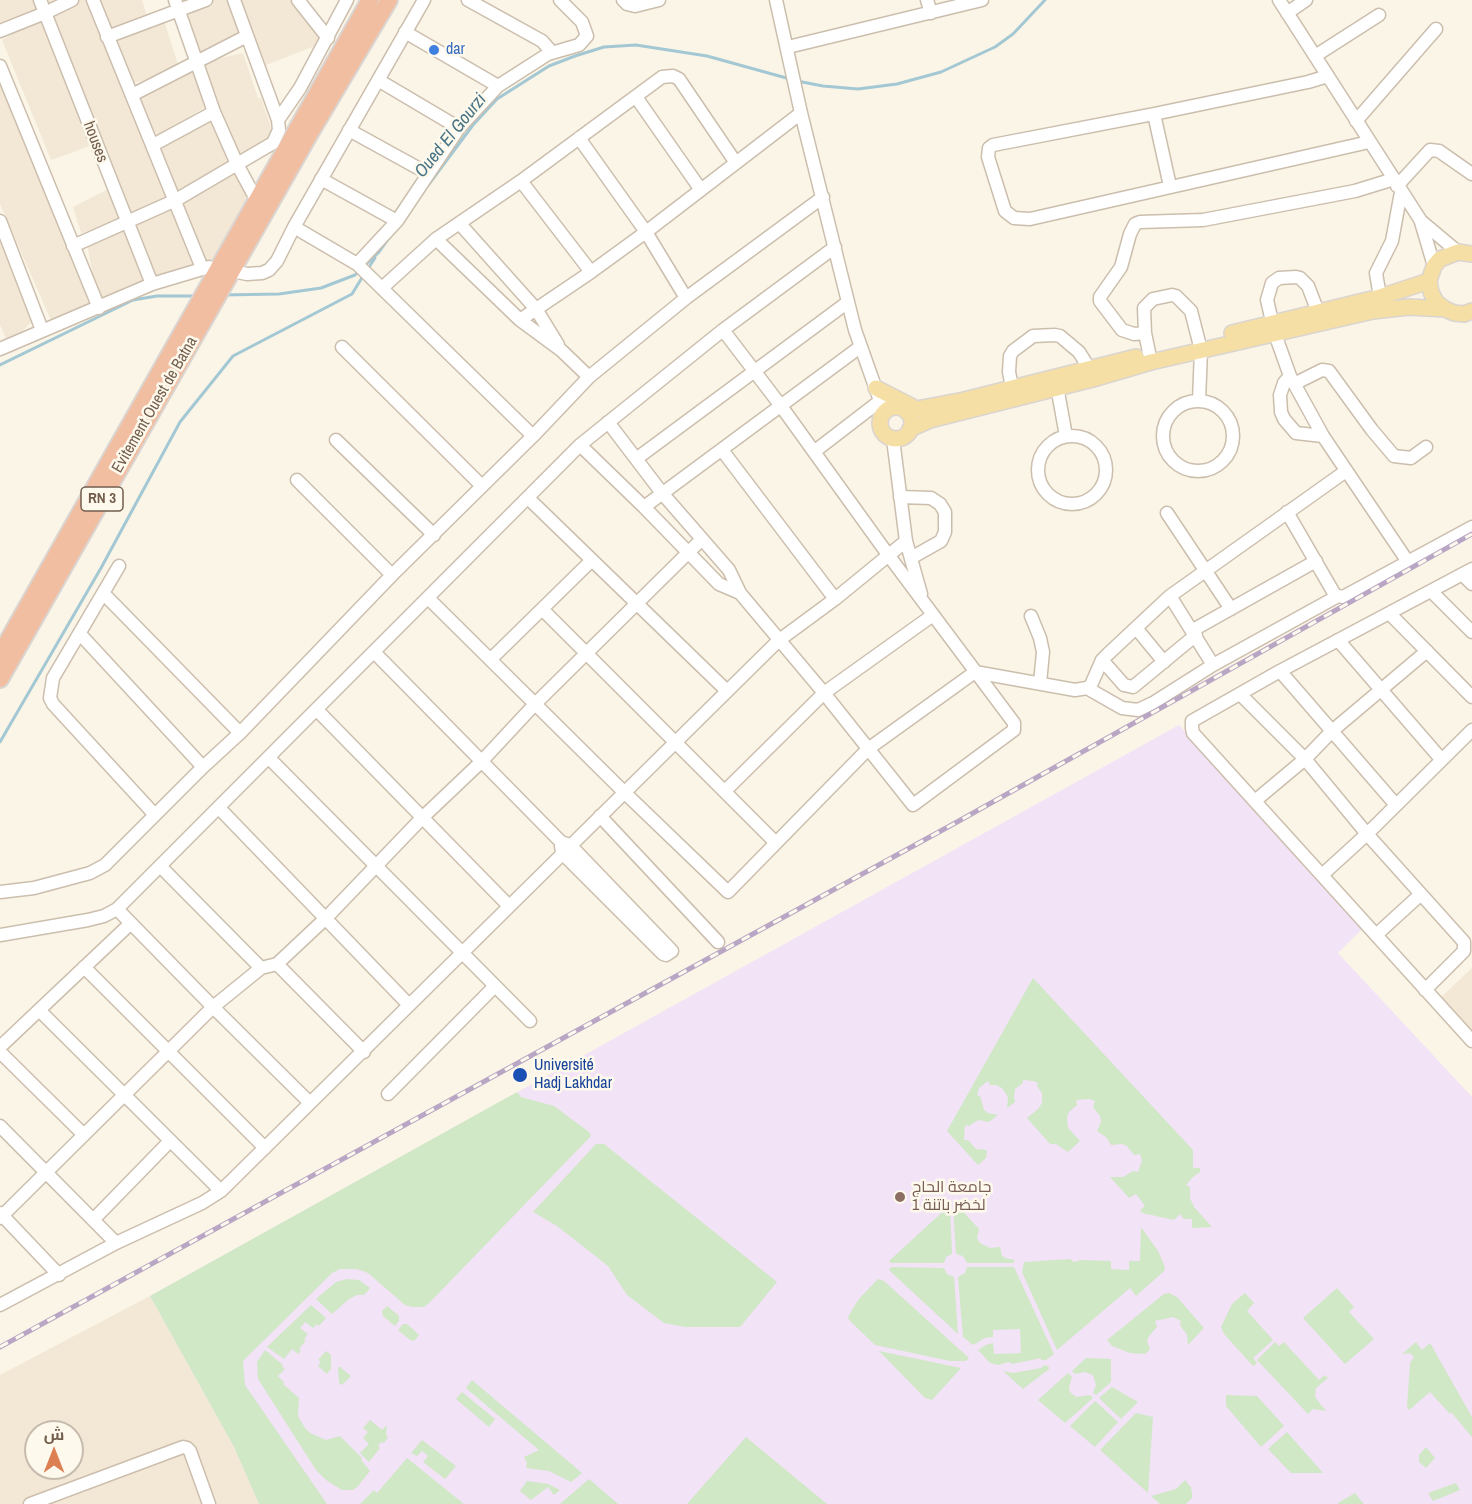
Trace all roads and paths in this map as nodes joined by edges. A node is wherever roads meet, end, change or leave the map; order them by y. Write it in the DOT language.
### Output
graph roads {
  1 [pos="39,0"];
  2 [pos="72,0"];
  3 [pos="93,0"];
  4 [pos="206,0"];
  5 [pos="234,0"];
  6 [pos="298,0"];
  7 [pos="347,0"];
  8 [pos="370,0"];
  9 [pos="389,0"];
  10 [pos="423,0"];
  11 [pos="468,0"];
  12 [pos="561,0"];
  13 [pos="623,0"];
  14 [pos="659,0"];
  15 [pos="776,0"];
  16 [pos="927,0"];
  17 [pos="982,0"];
  18 [pos="1279,0"];
  19 [pos="1306,0"];
  20 [pos="177,5"];
  21 [pos="569,5"];
  22 [pos="45,13"];
  23 [pos="931,13"];
  24 [pos="1287,13"];
  25 [pos="1379,15"];
  26 [pos="1436,29"];
  27 [pos="0,31"];
  28 [pos="405,32"];
  29 [pos="247,36"];
  30 [pos="107,37"];
  31 [pos="328,38"];
  32 [pos="788,48"];
  33 [pos="548,54"];
  34 [pos="1315,56"];
  35 [pos="197,62"];
  36 [pos="0,66"];
  37 [pos="1328,76"];
  38 [pos="378,80"];
  39 [pos="498,86"];
  40 [pos="132,95"];
  41 [pos="636,97"];
  42 [pos="214,112"];
  43 [pos="801,113"];
  44 [pos="1154,114"];
  45 [pos="278,120"];
  46 [pos="1356,121"];
  47 [pos="459,128"];
  48 [pos="349,130"];
  49 [pos="286,137"];
  50 [pos="579,138"];
  51 [pos="1369,142"];
  52 [pos="153,145"];
  53 [pos="237,164"];
  54 [pos="736,164"];
  55 [pos="427,173"];
  56 [pos="1472,174"];
  57 [pos="321,179"];
  58 [pos="521,181"];
  59 [pos="1397,185"];
  60 [pos="1170,186"];
  61 [pos="701,190"];
  62 [pos="823,197"];
  63 [pos="176,200"];
  64 [pos="257,201"];
  65 [pos="397,220"];
  66 [pos="0,221"];
  67 [pos="1421,221"];
  68 [pos="127,223"];
  69 [pos="460,224"];
  70 [pos="294,227"];
  71 [pos="646,232"];
  72 [pos="436,239"];
  73 [pos="73,246"];
  74 [pos="835,247"];
  75 [pos="1466,250"];
  76 [pos="359,266"];
  77 [pos="1434,266"];
  78 [pos="591,272"];
  79 [pos="218,274"];
  80 [pos="1429,281"];
  81 [pos="152,284"];
  82 [pos="378,284"];
  83 [pos="1380,297"];
  84 [pos="686,298"];
  85 [pos="848,302"];
  86 [pos="99,308"];
  87 [pos="536,309"];
  88 [pos="1444,309"];
  89 [pos="1318,312"];
  90 [pos="1469,314"];
  91 [pos="198,317"];
  92 [pos="520,320"];
  93 [pos="1273,329"];
  94 [pos="42,330"];
  95 [pos="723,330"];
  96 [pos="1145,333"];
  97 [pos="342,346"];
  98 [pos="1200,346"];
  99 [pos="860,347"];
  100 [pos="0,349"];
  101 [pos="562,351"];
  102 [pos="1150,358"];
  103 [pos="1089,368"];
  104 [pos="755,372"];
  105 [pos="589,377"];
  106 [pos="1292,380"];
  107 [pos="1056,382"];
  108 [pos="1012,387"];
  109 [pos="880,400"];
  110 [pos="1199,401"];
  111 [pos="781,406"];
  112 [pos="912,410"];
  113 [pos="608,422"];
  114 [pos="910,429"];
  115 [pos="533,436"];
  116 [pos="1066,436"];
  117 [pos="1323,436"];
  118 [pos="893,439"];
  119 [pos="336,440"];
  120 [pos="580,445"];
  121 [pos="1426,447"];
  122 [pos="722,450"];
  123 [pos="814,451"];
  124 [pos="636,459"];
  125 [pos="1346,471"];
  126 [pos="297,480"];
  127 [pos="483,486"];
  128 [pos="662,493"];
  129 [pos="900,497"];
  130 [pos="528,498"];
  131 [pos="644,507"];
  132 [pos="1287,512"];
  133 [pos="1167,513"];
  134 [pos="1472,527"];
  135 [pos="434,535"];
  136 [pos="702,539"];
  137 [pos="906,542"];
  138 [pos="687,553"];
  139 [pos="889,556"];
  140 [pos="911,558"];
  141 [pos="592,560"];
  142 [pos="1316,561"];
  143 [pos="1408,562"];
  144 [pos="119,566"];
  145 [pos="1205,571"];
  146 [pos="392,575"];
  147 [pos="1469,576"];
  148 [pos="1432,592"];
  149 [pos="740,593"];
  150 [pos="104,594"];
  151 [pos="1170,596"];
  152 [pos="1338,596"];
  153 [pos="428,598"];
  154 [pos="835,599"];
  155 [pos="922,600"];
  156 [pos="636,604"];
  157 [pos="542,609"];
  158 [pos="1231,609"];
  159 [pos="1390,614"];
  160 [pos="933,615"];
  161 [pos="1032,616"];
  162 [pos="1136,628"];
  163 [pos="1472,632"];
  164 [pos="1195,633"];
  165 [pos="80,634"];
  166 [pos="1338,639"];
  167 [pos="778,641"];
  168 [pos="1427,651"];
  169 [pos="374,652"];
  170 [pos="586,653"];
  171 [pos="0,656"];
  172 [pos="490,659"];
  173 [pos="1102,660"];
  174 [pos="1164,662"];
  175 [pos="1213,665"];
  176 [pos="1281,671"];
  177 [pos="975,672"];
  178 [pos="0,679"];
  179 [pos="1040,683"];
  180 [pos="1087,688"];
  181 [pos="1382,690"];
  182 [pos="727,691"];
  183 [pos="824,693"];
  184 [pos="1241,695"];
  185 [pos="1472,697"];
  186 [pos="535,704"];
  187 [pos="317,710"];
  188 [pos="1332,731"];
  189 [pos="240,732"];
  190 [pos="1470,736"];
  191 [pos="675,742"];
  192 [pos="868,749"];
  193 [pos="269,758"];
  194 [pos="1305,759"];
  195 [pos="1441,759"];
  196 [pos="481,762"];
  197 [pos="203,767"];
  198 [pos="725,791"];
  199 [pos="624,792"];
  200 [pos="1256,800"];
  201 [pos="1396,805"];
  202 [pos="219,808"];
  203 [pos="154,815"];
  204 [pos="600,816"];
  205 [pos="422,818"];
  206 [pos="1367,834"];
  207 [pos="776,843"];
  208 [pos="564,847"];
  209 [pos="161,867"];
  210 [pos="375,867"];
  211 [pos="1322,875"];
  212 [pos="0,892"];
  213 [pos="1421,894"];
  214 [pos="509,906"];
  215 [pos="117,909"];
  216 [pos="327,918"];
  217 [pos="130,924"];
  218 [pos="1376,935"];
  219 [pos="0,936"];
  220 [pos="718,942"];
  221 [pos="461,953"];
  222 [pos="278,964"];
  223 [pos="84,967"];
  224 [pos="261,968"];
  225 [pos="495,986"];
  226 [pos="1425,990"];
  227 [pos="409,1005"];
  228 [pos="213,1007"];
  229 [pos="39,1010"];
  230 [pos="530,1021"];
  231 [pos="1472,1041"];
  232 [pos="0,1047"];
  233 [pos="168,1051"];
  234 [pos="0,1052"];
  235 [pos="364,1052"];
  236 [pos="388,1094"];
  237 [pos="124,1095"];
  238 [pos="310,1103"];
  239 [pos="0,1126"];
  240 [pos="84,1135"];
  241 [pos="170,1140"];
  242 [pos="265,1148"];
  243 [pos="46,1174"];
  244 [pos="221,1191"];
  245 [pos="1,1216"];
  246 [pos="93,1220"];
  247 [pos="116,1243"];
  248 [pos="59,1275"];
  249 [pos="3,1299"];
  250 [pos="30,1504"];
  251 [pos="209,1504"];
  1 -- 22 [label="street, houses"];
  2 -- 22 [label="street"];
  3 -- 30 [label="street"];
  4 -- 20 [label="street"];
  5 -- 29 [label="street"];
  6 -- 31 [label="street"];
  7 -- 31 [label="street"];
  8 -- 49 [label="highway, RN 3"];
  9 -- 79 [label="highway, RN 3"];
  10 -- 28 [label="street"];
  11 -- 33 [label="street"];
  12 -- 21 [label="street"];
  13 -- 14 [label="street"];
  15 -- 32 [label="street"];
  16 -- 23 [label="street"];
  17 -- 23 [label="street"];
  18 -- 24 [label="street"];
  19 -- 24 [label="street"];
  20 -- 30 [label="street"];
  20 -- 35 [label="street"];
  21 -- 33 [label="street"];
  22 -- 27 [label="street"];
  22 -- 68 [label="street, houses"];
  23 -- 32 [label="street"];
  24 -- 34 [label="street"];
  25 -- 34 [label="street"];
  26 -- 46 [label="street"];
  28 -- 38 [label="street"];
  28 -- 39 [label="street"];
  29 -- 35 [label="street"];
  29 -- 45 [label="street"];
  30 -- 40 [label="street"];
  31 -- 45 [label="street"];
  32 -- 43 [label="street"];
  33 -- 39 [label="street"];
  34 -- 37 [label="street"];
  35 -- 40 [label="street"];
  35 -- 42 [label="street"];
  36 -- 73 [label="street"];
  37 -- 44 [label="street"];
  37 -- 46 [label="street"];
  38 -- 47 [label="street"];
  38 -- 48 [label="street"];
  39 -- 47 [label="street"];
  40 -- 52 [label="street"];
  41 -- 50 [label="street"];
  41 -- 54 [label="street"];
  41 -- 61 [label="street"];
  42 -- 52 [label="street"];
  42 -- 53 [label="street"];
  43 -- 54 [label="street"];
  43 -- 62 [label="street"];
  44 -- 60 [label="street"];
  44 -- 60 [label="street"];
  45 -- 49 [label="street"];
  46 -- 51 [label="street"];
  47 -- 55 [label="street"];
  48 -- 55 [label="street"];
  48 -- 57 [label="street"];
  49 -- 53 [label="street"];
  49 -- 64 [label="highway, RN 3"];
  50 -- 58 [label="street"];
  50 -- 71 [label="street"];
  51 -- 59 [label="street"];
  51 -- 60 [label="street"];
  52 -- 63 [label="street"];
  53 -- 63 [label="street"];
  53 -- 64 [label="street"];
  54 -- 61 [label="street"];
  55 -- 65 [label="street"];
  56 -- 59 [label="street"];
  57 -- 65 [label="street"];
  57 -- 70 [label="street"];
  58 -- 69 [label="street"];
  58 -- 78 [label="street"];
  59 -- 67 [label="street"];
  59 -- 83 [label="street"];
  59 -- 96 [label="street"];
  61 -- 71 [label="street"];
  62 -- 74 [label="street"];
  62 -- 84 [label="street"];
  63 -- 68 [label="street"];
  63 -- 79 [label="street"];
  64 -- 79 [label="highway, RN 3"];
  65 -- 76 [label="street"];
  66 -- 94 [label="street"];
  67 -- 75 [label="street"];
  67 -- 77 [label="street"];
  68 -- 73 [label="street"];
  68 -- 81 [label="street, houses"];
  69 -- 72 [label="street"];
  69 -- 87 [label="street"];
  70 -- 76 [label="street"];
  70 -- 79 [label="street"];
  71 -- 78 [label="street"];
  71 -- 84 [label="street"];
  72 -- 82 [label="street"];
  72 -- 92 [label="street"];
  73 -- 86 [label="street"];
  74 -- 85 [label="street"];
  74 -- 95 [label="street"];
  75 -- 77 [label="main road"];
  76 -- 82 [label="street"];
  77 -- 80 [label="main road"];
  78 -- 87 [label="street"];
  79 -- 81 [label="street"];
  79 -- 91 [label="highway, RN 3"];
  80 -- 83 [label="main road"];
  80 -- 88 [label="main road"];
  81 -- 86 [label="street"];
  82 -- 115 [label="street"];
  83 -- 89 [label="main road"];
  84 -- 105 [label="street"];
  85 -- 99 [label="street"];
  85 -- 104 [label="street"];
  86 -- 94 [label="street"];
  87 -- 92 [label="street"];
  87 -- 101 [label="street"];
  88 -- 90 [label="main road"];
  88 -- 93 [label="main road"];
  89 -- 93 [label="main road"];
  89 -- 93 [label="street"];
  91 -- 171 [label="highway, Evitement Ouest de Batna / RN 3"];
  91 -- 178 [label="highway, Evitement Ouest de Batna / RN 3"];
  92 -- 101 [label="street"];
  93 -- 98 [label="main road"];
  93 -- 106 [label="street"];
  94 -- 100 [label="street"];
  95 -- 104 [label="street"];
  95 -- 113 [label="street"];
  96 -- 98 [label="street"];
  96 -- 102 [label="street"];
  97 -- 127 [label="street"];
  98 -- 102 [label="main road"];
  98 -- 110 [label="street"];
  99 -- 109 [label="street"];
  99 -- 111 [label="street"];
  101 -- 105 [label="street"];
  102 -- 103 [label="main road"];
  102 -- 107 [label="main road"];
  103 -- 107 [label="main road"];
  103 -- 108 [label="street"];
  104 -- 111 [label="street"];
  104 -- 124 [label="street"];
  105 -- 115 [label="street"];
  106 -- 117 [label="street"];
  106 -- 117 [label="street"];
  106 -- 121 [label="street"];
  107 -- 108 [label="main road"];
  107 -- 114 [label="main road"];
  107 -- 116 [label="street"];
  108 -- 112 [label="main road"];
  109 -- 112 [label="main road"];
  109 -- 112 [label="main road"];
  109 -- 118 [label="main road"];
  109 -- 123 [label="street"];
  110 -- 110 [label="street"];
  111 -- 122 [label="street"];
  111 -- 123 [label="street"];
  112 -- 114 [label="main road"];
  113 -- 120 [label="street"];
  113 -- 124 [label="street"];
  114 -- 118 [label="main road"];
  115 -- 127 [label="street"];
  116 -- 116 [label="street"];
  117 -- 125 [label="street"];
  118 -- 129 [label="street"];
  119 -- 135 [label="street"];
  120 -- 130 [label="street"];
  120 -- 131 [label="street"];
  122 -- 128 [label="street"];
  122 -- 154 [label="street"];
  123 -- 139 [label="street"];
  124 -- 128 [label="street"];
  125 -- 132 [label="street"];
  125 -- 143 [label="street"];
  126 -- 146 [label="street"];
  127 -- 135 [label="street"];
  128 -- 131 [label="street"];
  128 -- 136 [label="street"];
  129 -- 137 [label="street"];
  129 -- 140 [label="street"];
  130 -- 141 [label="street"];
  130 -- 153 [label="street"];
  131 -- 138 [label="street"];
  132 -- 142 [label="street"];
  132 -- 145 [label="street"];
  133 -- 145 [label="street"];
  134 -- 143 [label="street"];
  135 -- 146 [label="street"];
  136 -- 138 [label="street"];
  136 -- 149 [label="street"];
  137 -- 139 [label="street"];
  137 -- 140 [label="street"];
  138 -- 149 [label="street"];
  138 -- 156 [label="street"];
  139 -- 154 [label="street"];
  139 -- 155 [label="street"];
  140 -- 155 [label="street"];
  141 -- 156 [label="street"];
  141 -- 157 [label="street"];
  142 -- 152 [label="street"];
  142 -- 158 [label="street"];
  143 -- 152 [label="street"];
  144 -- 150 [label="street"];
  145 -- 151 [label="street"];
  145 -- 158 [label="street"];
  146 -- 189 [label="street"];
  147 -- 148 [label="street"];
  148 -- 159 [label="street"];
  148 -- 163 [label="street"];
  149 -- 167 [label="street"];
  150 -- 165 [label="street"];
  150 -- 189 [label="street"];
  151 -- 162 [label="street"];
  151 -- 164 [label="street"];
  152 -- 175 [label="street"];
  153 -- 169 [label="street"];
  153 -- 172 [label="street"];
  154 -- 167 [label="street"];
  155 -- 160 [label="street"];
  156 -- 170 [label="street"];
  156 -- 182 [label="street"];
  157 -- 170 [label="street"];
  157 -- 172 [label="street"];
  158 -- 164 [label="street"];
  159 -- 166 [label="street"];
  159 -- 168 [label="street"];
  160 -- 177 [label="street"];
  160 -- 183 [label="street"];
  161 -- 179 [label="street"];
  162 -- 173 [label="street"];
  162 -- 174 [label="street"];
  164 -- 174 [label="street"];
  164 -- 175 [label="street"];
  165 -- 197 [label="street"];
  165 -- 203 [label="street"];
  166 -- 176 [label="street"];
  166 -- 181 [label="street"];
  167 -- 182 [label="street"];
  167 -- 183 [label="street"];
  168 -- 181 [label="street"];
  168 -- 185 [label="street"];
  169 -- 187 [label="street"];
  169 -- 196 [label="street"];
  170 -- 186 [label="street"];
  170 -- 191 [label="street"];
  172 -- 186 [label="street"];
  173 -- 174 [label="street"];
  173 -- 180 [label="street"];
  175 -- 180 [label="street"];
  176 -- 184 [label="street"];
  176 -- 188 [label="street"];
  177 -- 179 [label="street"];
  177 -- 192 [label="street"];
  177 -- 192 [label="street"];
  179 -- 180 [label="street"];
  181 -- 188 [label="street"];
  181 -- 195 [label="street"];
  182 -- 191 [label="street"];
  183 -- 192 [label="street"];
  183 -- 198 [label="street"];
  184 -- 194 [label="street"];
  184 -- 200 [label="street"];
  186 -- 196 [label="street"];
  186 -- 199 [label="street"];
  187 -- 193 [label="street"];
  187 -- 205 [label="street"];
  188 -- 194 [label="street"];
  188 -- 201 [label="street"];
  189 -- 197 [label="street"];
  190 -- 195 [label="street"];
  191 -- 198 [label="street"];
  191 -- 199 [label="street"];
  192 -- 207 [label="street"];
  193 -- 202 [label="street"];
  193 -- 210 [label="street"];
  194 -- 200 [label="street"];
  194 -- 206 [label="street"];
  195 -- 201 [label="street"];
  196 -- 205 [label="street"];
  196 -- 208 [label="street"];
  197 -- 203 [label="street"];
  198 -- 207 [label="street"];
  199 -- 204 [label="street"];
  199 -- 207 [label="street"];
  200 -- 211 [label="street"];
  201 -- 206 [label="street"];
  202 -- 209 [label="street"];
  202 -- 216 [label="street"];
  203 -- 212 [label="street"];
  204 -- 208 [label="street"];
  204 -- 220 [label="street"];
  205 -- 210 [label="street"];
  205 -- 214 [label="street"];
  206 -- 211 [label="street"];
  206 -- 213 [label="street"];
  208 -- 208 [label="street"];
  208 -- 214 [label="street"];
  209 -- 215 [label="street"];
  209 -- 224 [label="street"];
  210 -- 216 [label="street"];
  210 -- 221 [label="street"];
  211 -- 218 [label="street"];
  213 -- 218 [label="street"];
  213 -- 226 [label="street"];
  214 -- 221 [label="street"];
  215 -- 217 [label="street"];
  215 -- 219 [label="street"];
  216 -- 222 [label="street"];
  216 -- 227 [label="street"];
  217 -- 223 [label="street"];
  217 -- 228 [label="street"];
  218 -- 226 [label="street"];
  221 -- 225 [label="street"];
  221 -- 227 [label="street"];
  222 -- 224 [label="street"];
  222 -- 235 [label="street"];
  223 -- 229 [label="street"];
  223 -- 233 [label="street"];
  224 -- 228 [label="street"];
  225 -- 230 [label="street"];
  225 -- 236 [label="street"];
  226 -- 231 [label="street"];
  227 -- 235 [label="street"];
  228 -- 233 [label="street"];
  228 -- 238 [label="street"];
  229 -- 232 [label="street"];
  229 -- 237 [label="street"];
  233 -- 237 [label="street"];
  233 -- 242 [label="street"];
  234 -- 240 [label="street"];
  235 -- 238 [label="street"];
  237 -- 240 [label="street"];
  237 -- 241 [label="street"];
  238 -- 242 [label="street"];
  239 -- 243 [label="street"];
  240 -- 243 [label="street"];
  241 -- 244 [label="street"];
  241 -- 246 [label="street"];
  242 -- 244 [label="street"];
  243 -- 245 [label="street"];
  243 -- 246 [label="street"];
  244 -- 247 [label="street"];
  245 -- 248 [label="street"];
  246 -- 247 [label="street"];
  247 -- 248 [label="street"];
  248 -- 249 [label="street"];
  250 -- 251 [label="street"];
}
